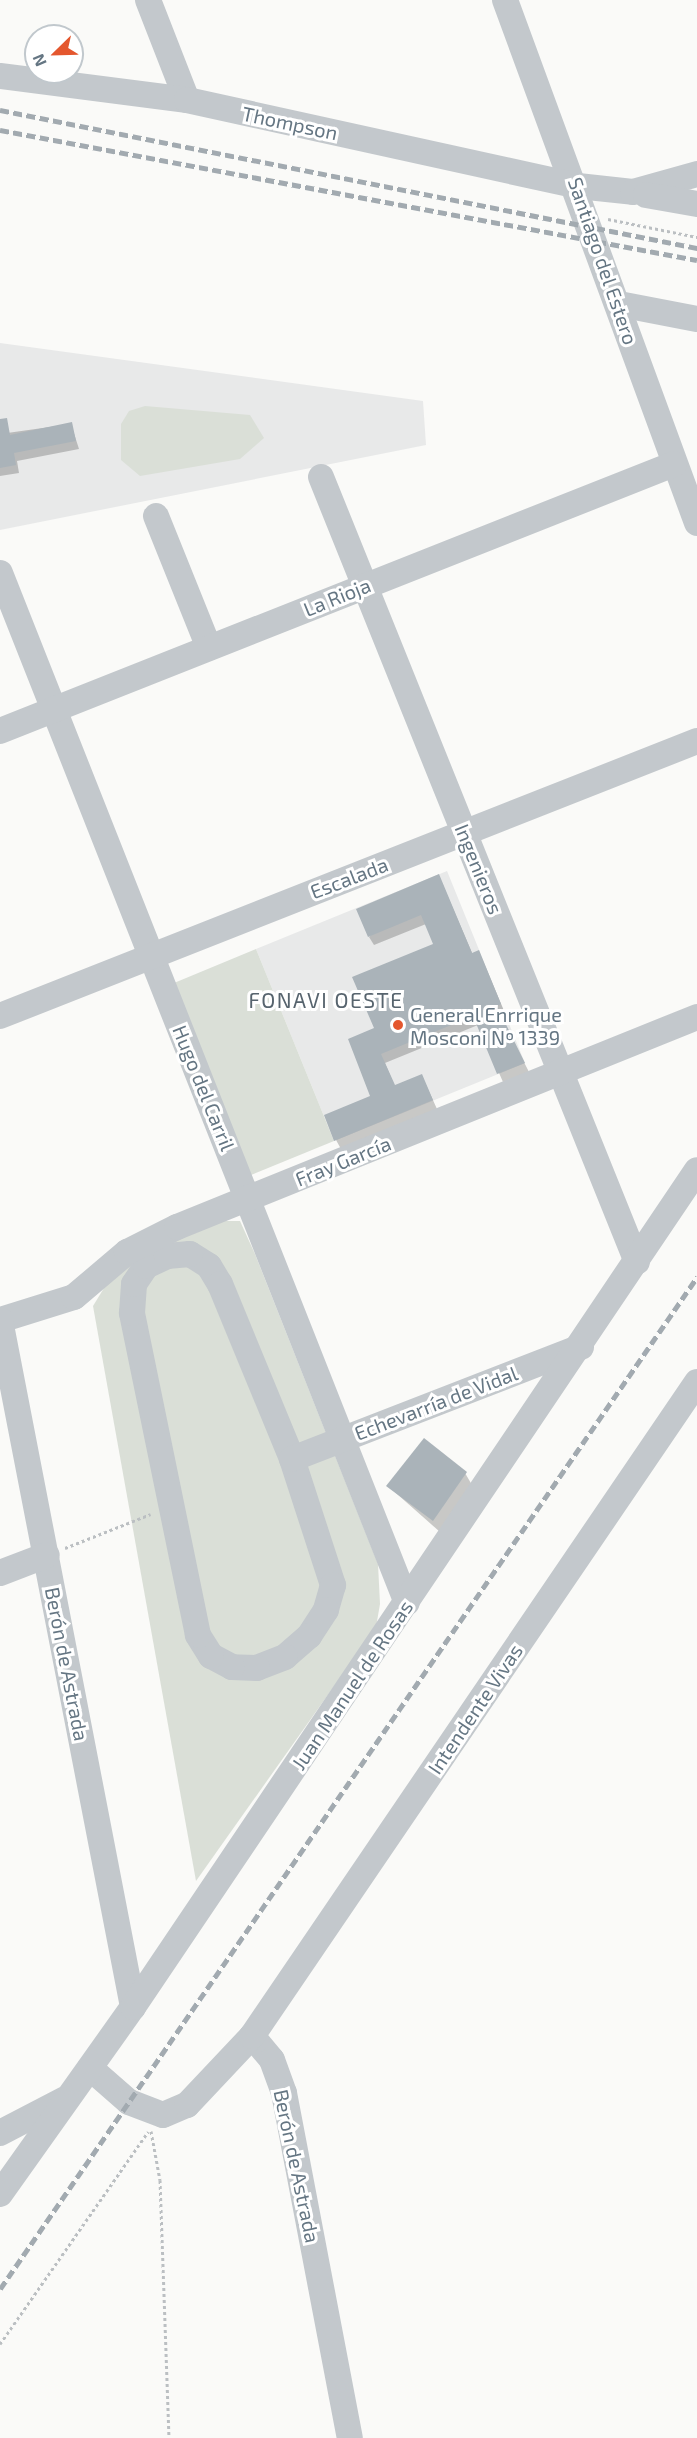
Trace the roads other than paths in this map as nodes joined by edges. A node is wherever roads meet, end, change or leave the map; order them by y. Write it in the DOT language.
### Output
graph roads {
  1 [pos="148,0"];
  2 [pos="505,0"];
  3 [pos="0,76"];
  4 [pos="187,100"];
  5 [pos="697,174"];
  6 [pos="578,186"];
  7 [pos="633,192"];
  8 [pos="697,204"];
  9 [pos="619,304"];
  10 [pos="697,319"];
  11 [pos="675,464"];
  12 [pos="321,477"];
  13 [pos="156,516"];
  14 [pos="697,523"];
  15 [pos="0,573"];
  16 [pos="365,586"];
  17 [pos="208,648"];
  18 [pos="54,710"];
  19 [pos="0,731"];
  20 [pos="697,741"];
  21 [pos="464,833"];
  22 [pos="152,956"];
  23 [pos="0,1016"];
  24 [pos="697,1017"];
  25 [pos="561,1073"];
  26 [pos="697,1170"];
  27 [pos="248,1199"];
  28 [pos="637,1262"];
  29 [pos="0,1320"];
  30 [pos="581,1347"];
  31 [pos="697,1382"];
  32 [pos="342,1440"];
  33 [pos="292,1460"];
  34 [pos="47,1555"];
  35 [pos="0,1573"];
  36 [pos="407,1604"];
  37 [pos="133,2007"];
  38 [pos="252,2036"];
  39 [pos="90,2068"];
  40 [pos="68,2097"];
  41 [pos="0,2133"];
  42 [pos="0,2193"];
  43 [pos="350,2438"];
  1 -- 4 [label="street"];
  2 -- 6 [label="street, Santiago del Estero"];
  3 -- 4 [label="street, Thompson"];
  4 -- 6 [label="street, Thompson"];
  5 -- 7 [label="street"];
  6 -- 7 [label="street, Thompson"];
  6 -- 9 [label="street, Santiago del Estero"];
  7 -- 8 [label="street"];
  9 -- 10 [label="street"];
  9 -- 11 [label="street, Santiago del Estero"];
  11 -- 14 [label="street, Santiago del Estero"];
  11 -- 16 [label="street, La Rioja"];
  12 -- 16 [label="street, Ingenieros"];
  13 -- 17 [label="street"];
  15 -- 18 [label="street, Hugo del Carril"];
  16 -- 17 [label="street, La Rioja"];
  16 -- 21 [label="street, Ingenieros"];
  17 -- 18 [label="street, La Rioja"];
  18 -- 19 [label="street, La Rioja"];
  18 -- 22 [label="street, Hugo del Carril"];
  20 -- 21 [label="street, Escalada"];
  21 -- 22 [label="street, Escalada"];
  21 -- 25 [label="street, Ingenieros"];
  22 -- 23 [label="street, Escalada"];
  22 -- 27 [label="street, Hugo del Carril"];
  24 -- 25 [label="street, Fray García"];
  25 -- 27 [label="street, Fray García"];
  25 -- 28 [label="street, Ingenieros"];
  26 -- 28 [label="street, Juan Manuel de Rosas"];
  27 -- 29 [label="street, Fray García"];
  27 -- 32 [label="street, Hugo del Carril"];
  28 -- 30 [label="street, Juan Manuel de Rosas"];
  29 -- 34 [label="street, Berón de Astrada"];
  30 -- 32 [label="street, Echevarría de Vidal"];
  30 -- 36 [label="street, Juan Manuel de Rosas"];
  31 -- 38 [label="street, Intendente Vivas"];
  32 -- 33 [label="street, Echevarría de Vidal"];
  32 -- 36 [label="street, Hugo del Carril"];
  33 -- 33 [label="street"];
  34 -- 35 [label="street"];
  34 -- 37 [label="street, Berón de Astrada"];
  36 -- 37 [label="street, Juan Manuel de Rosas"];
  37 -- 39 [label="street, Juan Manuel de Rosas"];
  38 -- 39 [label="street"];
  38 -- 43 [label="street, Berón de Astrada"];
  39 -- 40 [label="street, Juan Manuel de Rosas"];
  40 -- 41 [label="street"];
  40 -- 42 [label="street, Juan Manuel de Rosas"];
}
